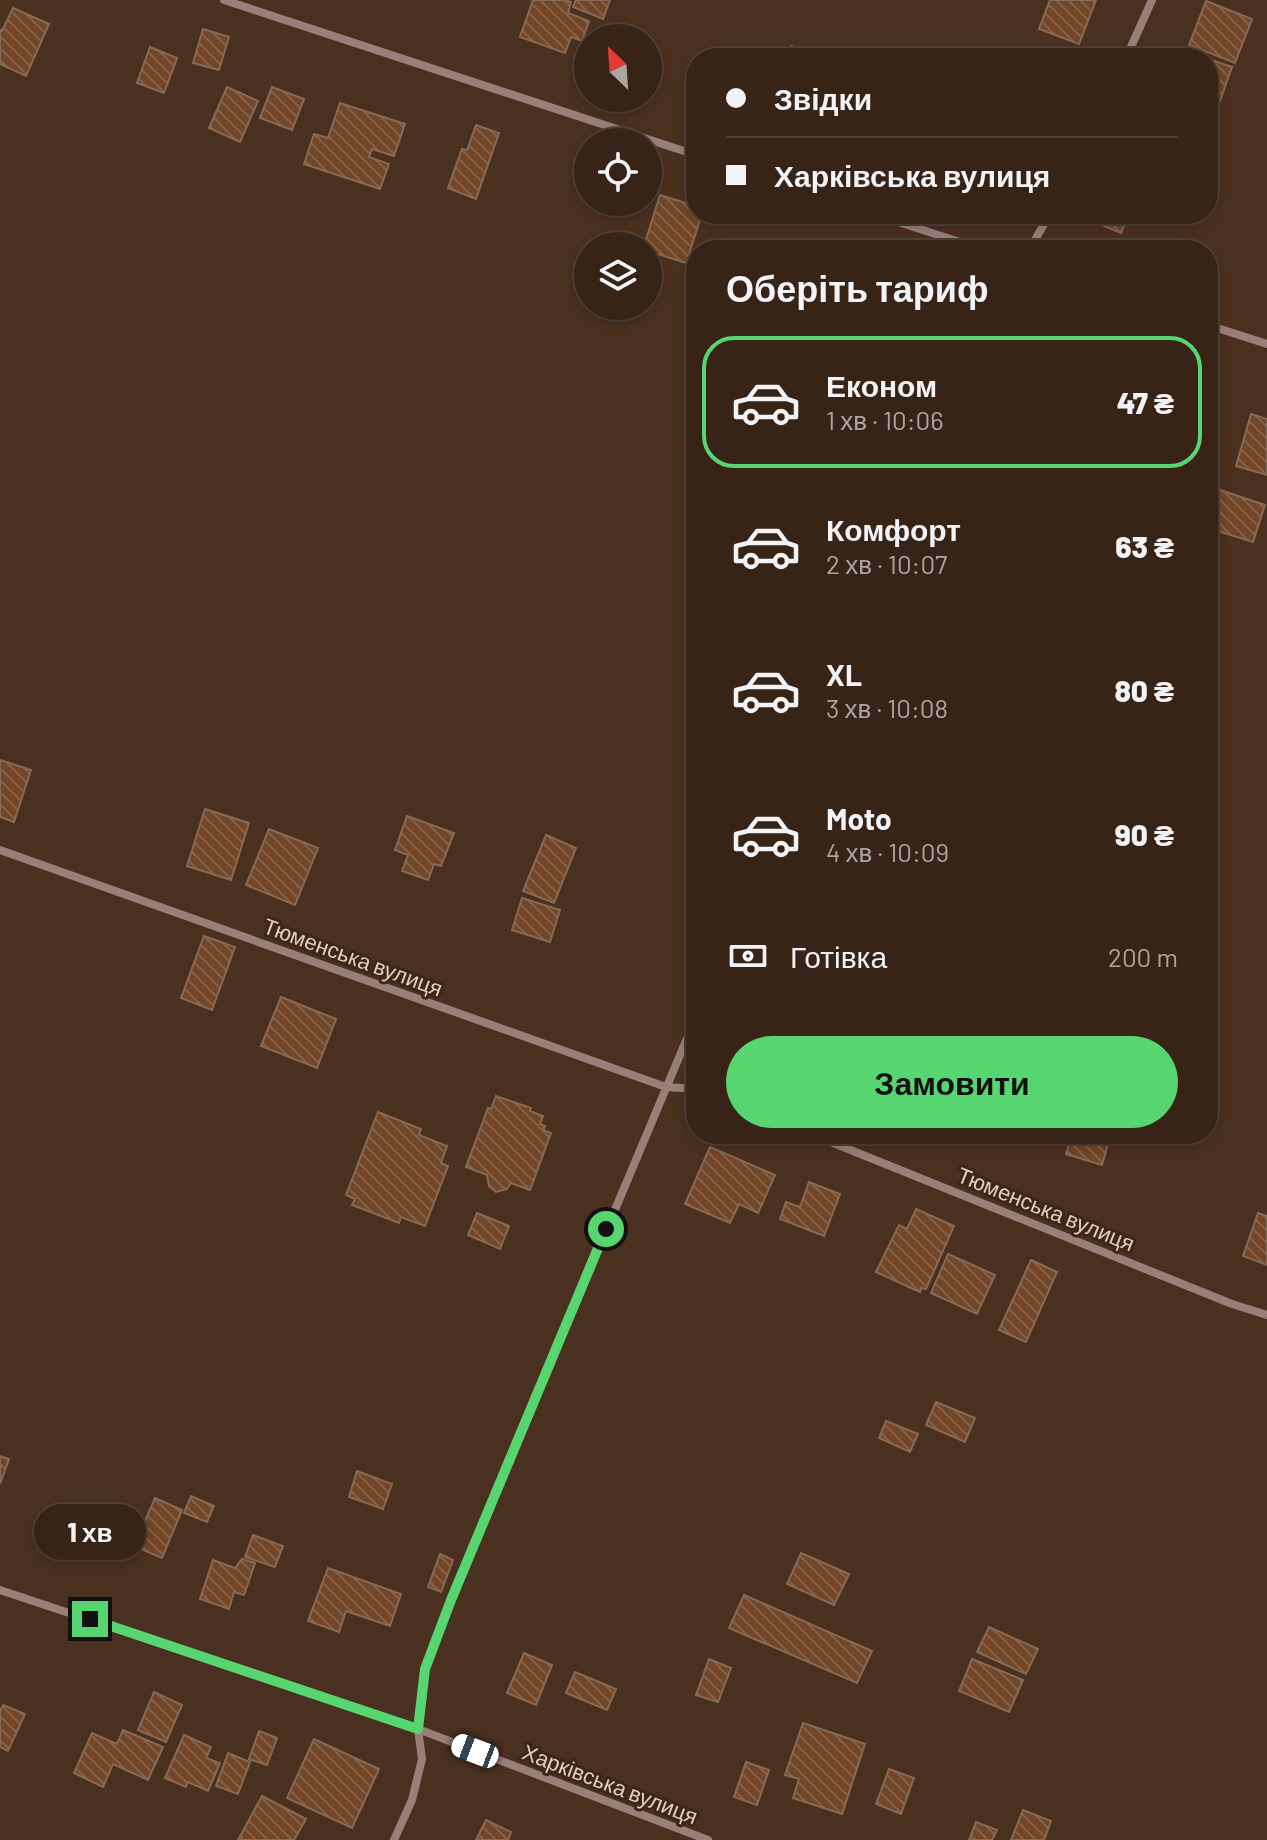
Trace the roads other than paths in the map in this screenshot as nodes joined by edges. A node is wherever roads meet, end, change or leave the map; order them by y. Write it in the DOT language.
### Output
graph roads {
  1 [pos="224,0"];
  2 [pos="1152,0"];
  3 [pos="1130,48"];
  4 [pos="686,152"];
  5 [pos="905,224"];
  6 [pos="953,240"];
  7 [pos="1218,328"];
  8 [pos="1267,344"];
  9 [pos="0,850"];
  10 [pos="686,1040"];
  11 [pos="666,1087"];
  12 [pos="686,1088"];
  13 [pos="836,1144"];
  14 [pos="1267,1315"];
  15 [pos="0,1590"];
  16 [pos="418,1729"];
  17 [pos="394,1840"];
  18 [pos="708,1840"];
  1 -- 4 [label="street"];
  2 -- 3 [label="street"];
  5 -- 6 [label="street"];
  7 -- 8 [label="street"];
  9 -- 11 [label="street, Тюменська вулиця"];
  10 -- 11 [label="street"];
  11 -- 12 [label="street, Тюменська вулиця"];
  11 -- 16 [label="street"];
  13 -- 14 [label="street, Тюменська вулиця"];
  15 -- 16 [label="street, Харківська вулиця"];
  16 -- 17 [label="street"];
  16 -- 18 [label="street, Харківська вулиця"];
}
